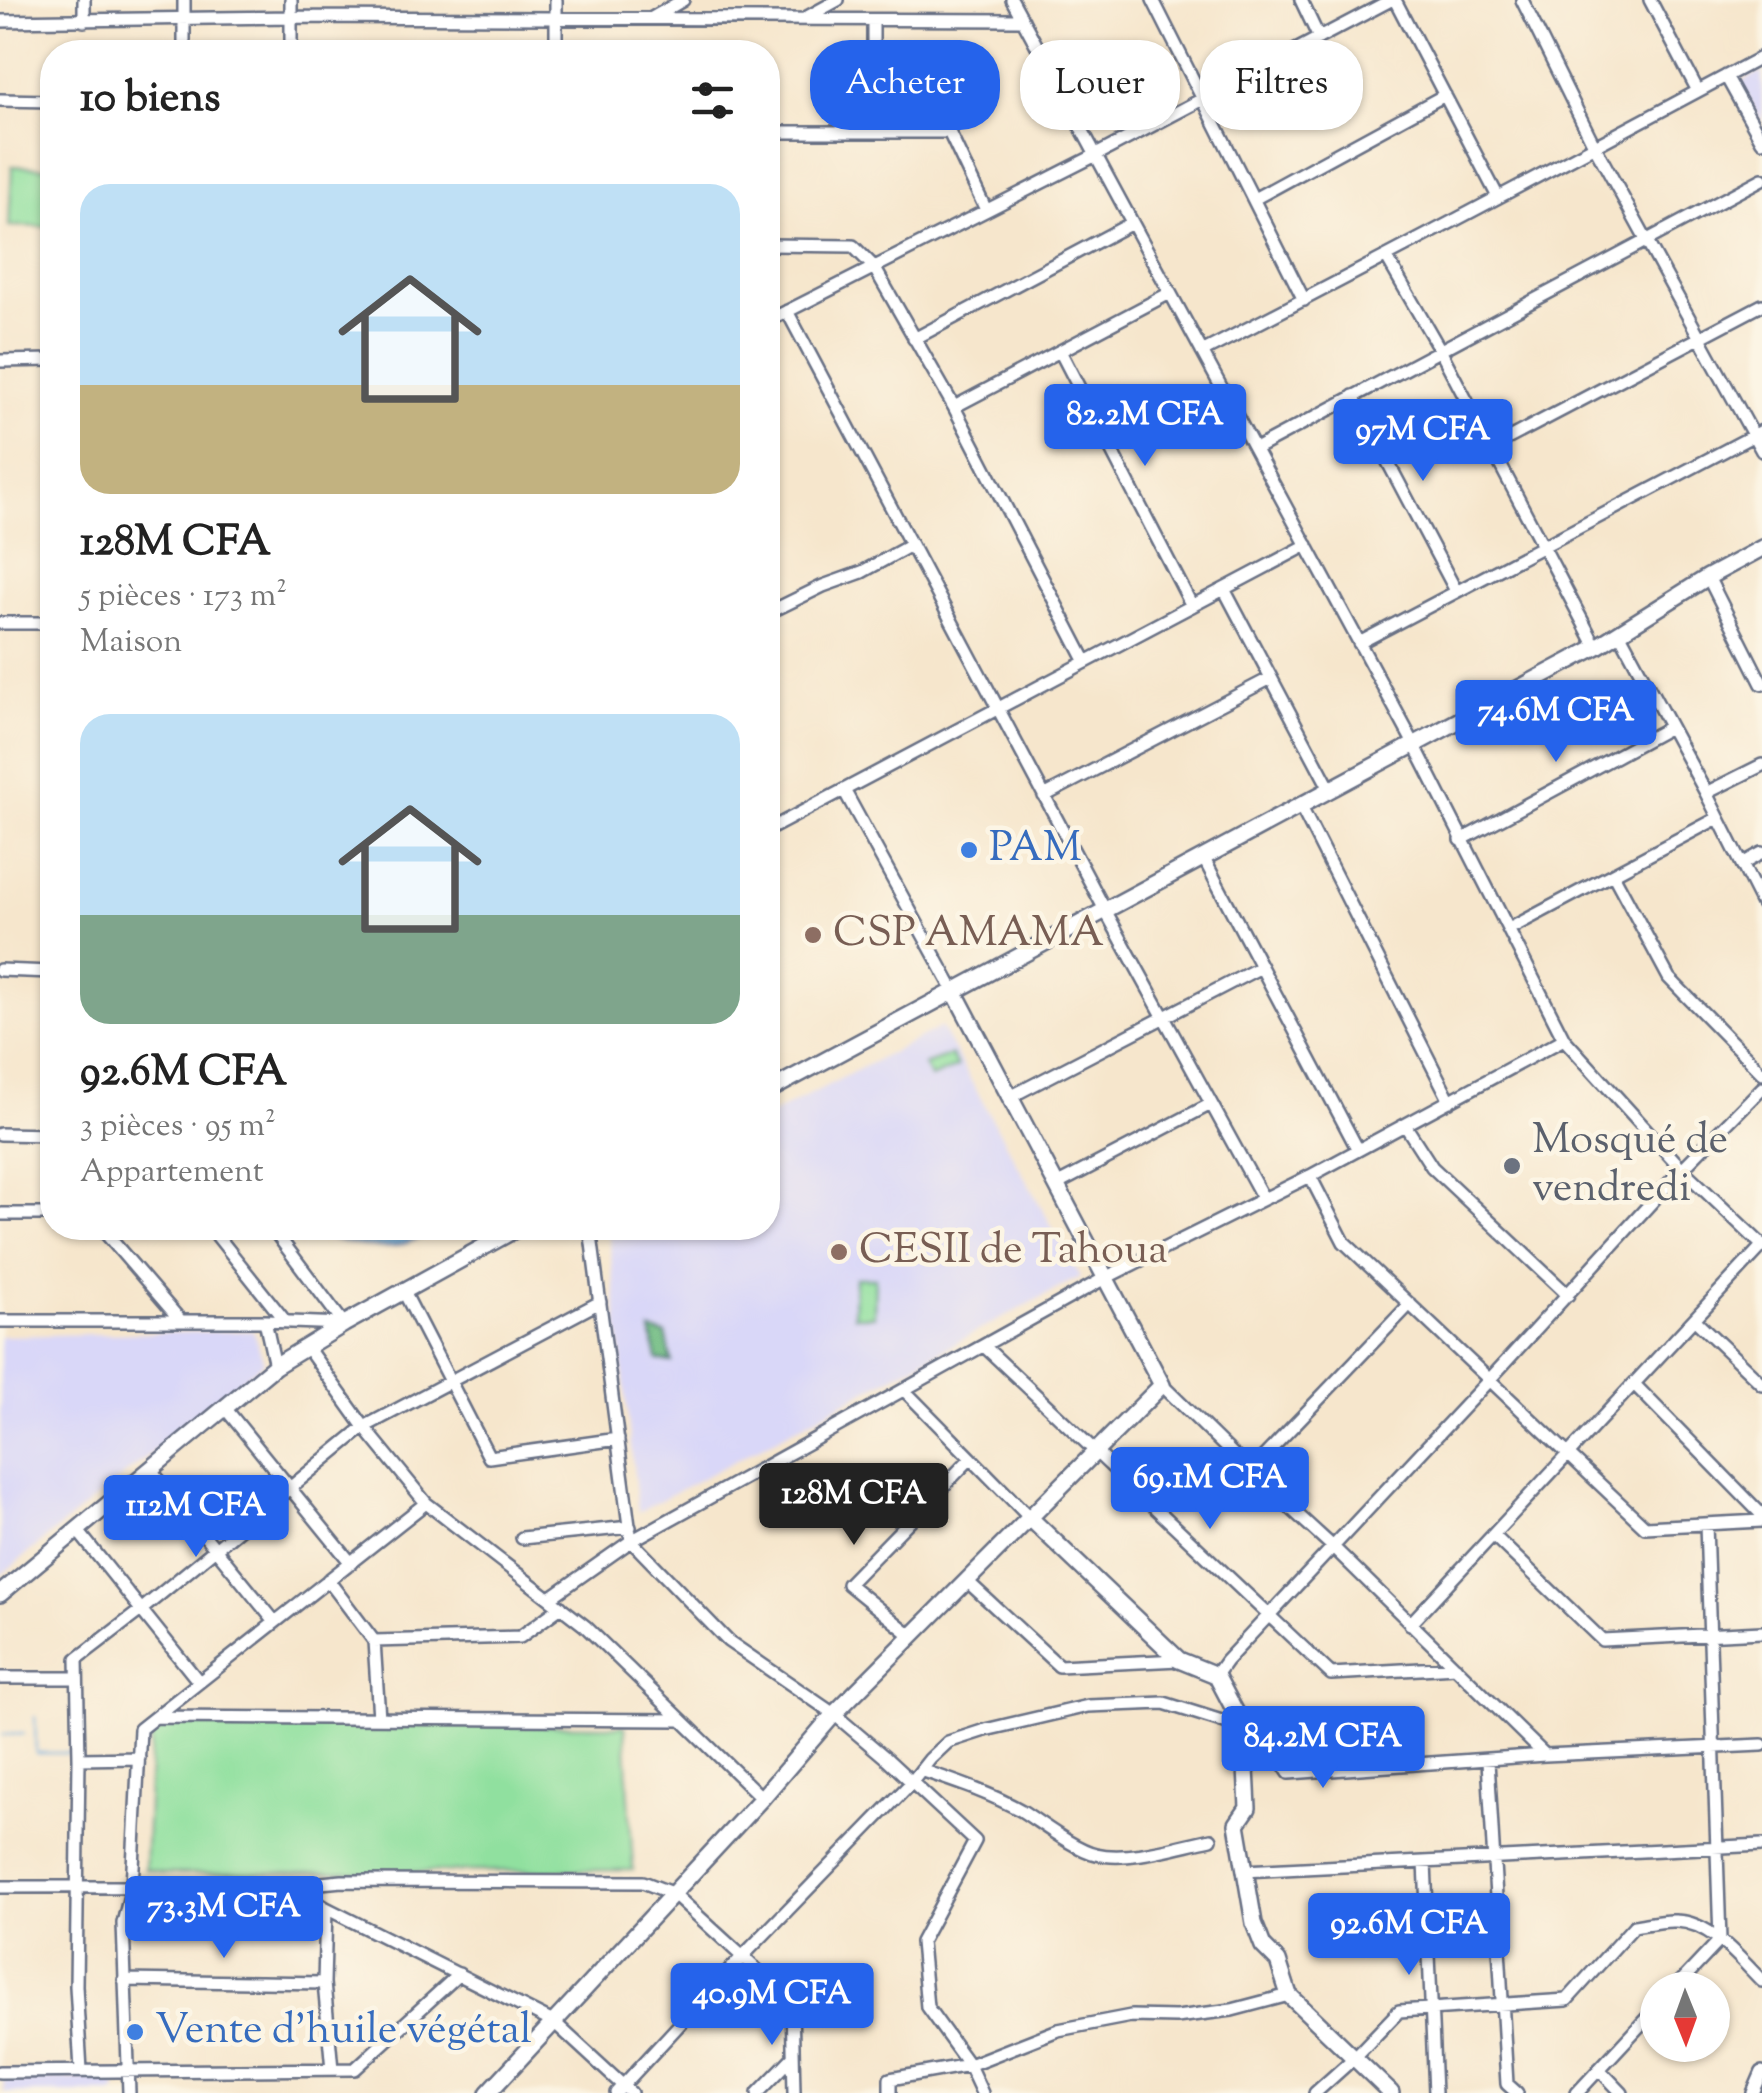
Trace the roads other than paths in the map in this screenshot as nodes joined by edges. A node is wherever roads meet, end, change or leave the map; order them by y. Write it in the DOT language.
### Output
graph roads {
  1 [pos="84,0"];
  2 [pos="184,0"];
  3 [pos="291,0"];
  4 [pos="556,0"];
  5 [pos="683,0"];
  6 [pos="838,0"];
  7 [pos="1012,0"];
  8 [pos="1153,0"];
  9 [pos="1300,0"];
  10 [pos="1393,0"];
  11 [pos="1522,0"];
  12 [pos="1650,0"];
  13 [pos="291,17"];
  14 [pos="556,18"];
  15 [pos="184,19"];
  16 [pos="649,20"];
  17 [pos="802,20"];
  18 [pos="872,20"];
  19 [pos="1023,20"];
  20 [pos="0,21"];
  21 [pos="84,21"];
  22 [pos="1319,38"];
  23 [pos="184,40"];
  24 [pos="291,40"];
  25 [pos="556,40"];
  26 [pos="1315,40"];
  27 [pos="1762,57"];
  28 [pos="1726,76"];
  29 [pos="1698,91"];
  30 [pos="1200,92"];
  31 [pos="1446,96"];
  32 [pos="0,100"];
  33 [pos="1200,100"];
  34 [pos="40,101"];
  35 [pos="1219,130"];
  36 [pos="780,132"];
  37 [pos="873,132"];
  38 [pos="1762,141"];
  39 [pos="1594,145"];
  40 [pos="1096,155"];
  41 [pos="1762,179"];
  42 [pos="1498,197"];
  43 [pos="1254,199"];
  44 [pos="986,210"];
  45 [pos="1132,223"];
  46 [pos="1646,239"];
  47 [pos="780,245"];
  48 [pos="1388,258"];
  49 [pos="874,267"];
  50 [pos="1170,292"];
  51 [pos="1304,300"];
  52 [pos="1762,305"];
  53 [pos="787,311"];
  54 [pos="780,315"];
  55 [pos="1700,338"];
  56 [pos="914,339"];
  57 [pos="1440,350"];
  58 [pos="1060,351"];
  59 [pos="1202,352"];
  60 [pos="0,360"];
  61 [pos="40,360"];
  62 [pos="1353,396"];
  63 [pos="954,407"];
  64 [pos="1758,433"];
  65 [pos="1490,448"];
  66 [pos="1254,449"];
  67 [pos="1762,451"];
  68 [pos="911,545"];
  69 [pos="1307,545"];
  70 [pos="1543,546"];
  71 [pos="1762,548"];
  72 [pos="1708,577"];
  73 [pos="1224,589"];
  74 [pos="1456,591"];
  75 [pos="1192,606"];
  76 [pos="780,607"];
  77 [pos="0,623"];
  78 [pos="40,623"];
  79 [pos="1619,632"];
  80 [pos="1360,642"];
  81 [pos="1596,646"];
  82 [pos="1086,662"];
  83 [pos="1271,678"];
  84 [pos="1762,684"];
  85 [pos="998,708"];
  86 [pos="1670,728"];
  87 [pos="1414,744"];
  88 [pos="1762,766"];
  89 [pos="1330,789"];
  90 [pos="844,790"];
  91 [pos="1706,793"];
  92 [pos="1044,796"];
  93 [pos="1300,805"];
  94 [pos="1718,818"];
  95 [pos="780,824"];
  96 [pos="1461,840"];
  97 [pos="1762,853"];
  98 [pos="1203,858"];
  99 [pos="1742,864"];
  100 [pos="1613,874"];
  101 [pos="1762,904"];
  102 [pos="1104,910"];
  103 [pos="1509,929"];
  104 [pos="1260,967"];
  105 [pos="0,970"];
  106 [pos="40,972"];
  107 [pos="954,991"];
  108 [pos="1163,1017"];
  109 [pos="1564,1039"];
  110 [pos="1762,1073"];
  111 [pos="780,1085"];
  112 [pos="1762,1088"];
  113 [pos="1010,1097"];
  114 [pos="1450,1101"];
  115 [pos="1211,1104"];
  116 [pos="1405,1125"];
  117 [pos="0,1134"];
  118 [pos="40,1134"];
  119 [pos="1358,1150"];
  120 [pos="1682,1169"];
  121 [pos="1310,1176"];
  122 [pos="1056,1185"];
  123 [pos="1263,1198"];
  124 [pos="0,1214"];
  125 [pos="40,1214"];
  126 [pos="111,1240"];
  127 [pos="221,1240"];
  128 [pos="281,1240"];
  129 [pos="497,1240"];
  130 [pos="592,1240"];
  131 [pos="1762,1246"];
  132 [pos="1106,1278"];
  133 [pos="404,1292"];
  134 [pos="1568,1295"];
  135 [pos="600,1302"];
  136 [pos="1410,1304"];
  137 [pos="1694,1320"];
  138 [pos="181,1321"];
  139 [pos="265,1321"];
  140 [pos="285,1321"];
  141 [pos="0,1322"];
  142 [pos="344,1324"];
  143 [pos="306,1346"];
  144 [pos="984,1346"];
  145 [pos="1762,1361"];
  146 [pos="276,1366"];
  147 [pos="1751,1372"];
  148 [pos="1490,1379"];
  149 [pos="452,1382"];
  150 [pos="1634,1384"];
  151 [pos="1762,1384"];
  152 [pos="1162,1386"];
  153 [pos="904,1390"];
  154 [pos="224,1408"];
  155 [pos="364,1427"];
  156 [pos="618,1439"];
  157 [pos="1096,1450"];
  158 [pos="1568,1455"];
  159 [pos="970,1458"];
  160 [pos="150,1470"];
  161 [pos="1250,1472"];
  162 [pos="290,1488"];
  163 [pos="426,1503"];
  164 [pos="1030,1518"];
  165 [pos="1762,1518"];
  166 [pos="1706,1524"];
  167 [pos="630,1527"];
  168 [pos="78,1531"];
  169 [pos="1493,1535"];
  170 [pos="522,1538"];
  171 [pos="632,1541"];
  172 [pos="1333,1547"];
  173 [pos="215,1551"];
  174 [pos="350,1562"];
  175 [pos="328,1580"];
  176 [pos="967,1581"];
  177 [pos="0,1594"];
  178 [pos="550,1598"];
  179 [pos="561,1607"];
  180 [pos="142,1610"];
  181 [pos="1269,1615"];
  182 [pos="276,1622"];
  183 [pos="1410,1624"];
  184 [pos="1762,1632"];
  185 [pos="1710,1634"];
  186 [pos="912,1636"];
  187 [pos="374,1641"];
  188 [pos="1179,1660"];
  189 [pos="1456,1668"];
  190 [pos="1216,1675"];
  191 [pos="0,1678"];
  192 [pos="77,1678"];
  193 [pos="199,1682"];
  194 [pos="834,1714"];
  195 [pos="155,1717"];
  196 [pos="379,1718"];
  197 [pos="682,1720"];
  198 [pos="1244,1728"];
  199 [pos="1762,1745"];
  200 [pos="1714,1747"];
  201 [pos="1545,1755"];
  202 [pos="139,1758"];
  203 [pos="79,1760"];
  204 [pos="1488,1761"];
  205 [pos="921,1770"];
  206 [pos="912,1783"];
  207 [pos="762,1798"];
  208 [pos="1211,1839"];
  209 [pos="1762,1845"];
  210 [pos="1717,1848"];
  211 [pos="1495,1858"];
  212 [pos="1424,1862"];
  213 [pos="1244,1871"];
  214 [pos="290,1886"];
  215 [pos="0,1887"];
  216 [pos="77,1887"];
  217 [pos="132,1887"];
  218 [pos="674,1894"];
  219 [pos="326,1908"];
  220 [pos="1720,1940"];
  221 [pos="742,1958"];
  222 [pos="1690,1972"];
  223 [pos="459,1974"];
  224 [pos="124,1980"];
  225 [pos="1762,1981"];
  226 [pos="324,1983"];
  227 [pos="1289,1995"];
  228 [pos="1503,2004"];
  229 [pos="1431,2008"];
  230 [pos="555,2023"];
  231 [pos="1640,2025"];
  232 [pos="793,2057"];
  233 [pos="1354,2058"];
  234 [pos="969,2065"];
  235 [pos="332,2069"];
  236 [pos="81,2070"];
  237 [pos="1598,2070"];
  238 [pos="0,2072"];
  239 [pos="128,2072"];
  240 [pos="1762,2072"];
  241 [pos="624,2091"];
  242 [pos="980,2092"];
  243 [pos="129,2093"];
  244 [pos="488,2093"];
  245 [pos="758,2093"];
  246 [pos="794,2093"];
  247 [pos="890,2093"];
  248 [pos="1315,2093"];
  249 [pos="1391,2093"];
  250 [pos="1436,2093"];
  251 [pos="1517,2093"];
  252 [pos="1576,2093"];
  253 [pos="1622,2093"];
  254 [pos="1753,2093"];
  1 -- 21 [label="street"];
  2 -- 15 [label="street"];
  3 -- 13 [label="street"];
  4 -- 14 [label="street"];
  5 -- 16 [label="street"];
  6 -- 17 [label="street"];
  7 -- 19 [label="street"];
  8 -- 30 [label="street"];
  9 -- 22 [label="street"];
  10 -- 22 [label="street"];
  10 -- 31 [label="street"];
  11 -- 39 [label="street"];
  12 -- 29 [label="street"];
  13 -- 14 [label="street"];
  13 -- 15 [label="street"];
  13 -- 24 [label="street"];
  14 -- 16 [label="street"];
  14 -- 25 [label="street"];
  15 -- 21 [label="street"];
  15 -- 23 [label="street"];
  16 -- 17 [label="street"];
  17 -- 18 [label="street"];
  18 -- 19 [label="street"];
  18 -- 37 [label="street"];
  19 -- 40 [label="street"];
  20 -- 21 [label="street"];
  22 -- 26 [label="street"];
  27 -- 28 [label="street"];
  28 -- 29 [label="street"];
  28 -- 38 [label="street"];
  29 -- 39 [label="street"];
  31 -- 42 [label="street"];
  31 -- 43 [label="street"];
  32 -- 34 [label="street"];
  33 -- 40 [label="street"];
  35 -- 43 [label="street"];
  36 -- 37 [label="street"];
  37 -- 44 [label="street"];
  39 -- 42 [label="street"];
  39 -- 46 [label="street"];
  40 -- 44 [label="street"];
  40 -- 45 [label="street"];
  41 -- 46 [label="street"];
  42 -- 48 [label="street"];
  43 -- 51 [label="street"];
  44 -- 49 [label="street"];
  45 -- 50 [label="street"];
  45 -- 56 [label="street"];
  46 -- 55 [label="street"];
  46 -- 57 [label="street"];
  47 -- 49 [label="street"];
  48 -- 51 [label="street"];
  48 -- 57 [label="street"];
  49 -- 53 [label="street"];
  49 -- 56 [label="street"];
  50 -- 58 [label="street"];
  50 -- 59 [label="street"];
  51 -- 59 [label="street"];
  52 -- 55 [label="street"];
  53 -- 54 [label="street"];
  53 -- 68 [label="street"];
  55 -- 64 [label="street"];
  55 -- 65 [label="street"];
  56 -- 63 [label="street"];
  57 -- 62 [label="street"];
  57 -- 65 [label="street"];
  58 -- 63 [label="street"];
  58 -- 75 [label="street"];
  59 -- 66 [label="street"];
  60 -- 61 [label="street"];
  62 -- 66 [label="street"];
  62 -- 74 [label="street"];
  63 -- 82 [label="street"];
  64 -- 67 [label="street"];
  64 -- 70 [label="street"];
  65 -- 70 [label="street"];
  66 -- 69 [label="street"];
  68 -- 76 [label="street"];
  68 -- 85 [label="street"];
  69 -- 73 [label="street"];
  69 -- 80 [label="street"];
  70 -- 74 [label="street"];
  70 -- 81 [label="street"];
  71 -- 72 [label="street"];
  72 -- 79 [label="street"];
  72 -- 84 [label="street"];
  73 -- 75 [label="street"];
  73 -- 83 [label="street"];
  74 -- 80 [label="street"];
  75 -- 82 [label="street"];
  77 -- 78 [label="street"];
  79 -- 81 [label="street"];
  79 -- 86 [label="street"];
  80 -- 87 [label="street"];
  81 -- 87 [label="street"];
  82 -- 85 [label="street"];
  83 -- 89 [label="street"];
  83 -- 92 [label="street"];
  85 -- 90 [label="street"];
  85 -- 92 [label="street"];
  86 -- 91 [label="street"];
  86 -- 96 [label="street"];
  87 -- 89 [label="street"];
  87 -- 96 [label="street"];
  88 -- 91 [label="street"];
  89 -- 93 [label="street"];
  90 -- 95 [label="street"];
  90 -- 107 [label="street"];
  91 -- 94 [label="street"];
  92 -- 102 [label="street"];
  93 -- 98 [label="street"];
  93 -- 114 [label="street"];
  94 -- 99 [label="street"];
  94 -- 100 [label="street"];
  96 -- 103 [label="street"];
  97 -- 99 [label="street"];
  98 -- 102 [label="street"];
  98 -- 104 [label="street"];
  99 -- 101 [label="street"];
  100 -- 103 [label="street"];
  100 -- 110 [label="street"];
  102 -- 107 [label="street"];
  102 -- 108 [label="street"];
  103 -- 109 [label="street"];
  104 -- 108 [label="street"];
  104 -- 119 [label="street"];
  105 -- 106 [label="street"];
  107 -- 111 [label="street"];
  107 -- 113 [label="street"];
  108 -- 113 [label="street"];
  108 -- 115 [label="street"];
  109 -- 114 [label="street"];
  109 -- 120 [label="street"];
  112 -- 120 [label="street"];
  113 -- 122 [label="street"];
  114 -- 116 [label="street"];
  115 -- 122 [label="street"];
  115 -- 123 [label="street"];
  116 -- 119 [label="street"];
  116 -- 134 [label="street"];
  117 -- 118 [label="street"];
  119 -- 121 [label="street"];
  120 -- 131 [label="street"];
  120 -- 134 [label="street"];
  121 -- 123 [label="street"];
  121 -- 136 [label="street"];
  122 -- 132 [label="street"];
  123 -- 132 [label="street"];
  124 -- 125 [label="street"];
  126 -- 138 [label="street"];
  127 -- 140 [label="street"];
  128 -- 142 [label="street"];
  129 -- 133 [label="street"];
  130 -- 135 [label="street"];
  131 -- 137 [label="street"];
  132 -- 144 [label="street"];
  132 -- 152 [label="street"];
  133 -- 142 [label="street"];
  133 -- 149 [label="street"];
  134 -- 148 [label="street"];
  135 -- 149 [label="street"];
  135 -- 156 [label="street"];
  136 -- 148 [label="street"];
  136 -- 161 [label="street"];
  137 -- 147 [label="street"];
  137 -- 150 [label="street"];
  138 -- 139 [label="street"];
  138 -- 141 [label="street"];
  139 -- 140 [label="street"];
  139 -- 146 [label="street"];
  140 -- 142 [label="street"];
  142 -- 143 [label="street"];
  143 -- 146 [label="street"];
  143 -- 155 [label="street"];
  144 -- 153 [label="street"];
  144 -- 157 [label="street"];
  145 -- 147 [label="street"];
  146 -- 154 [label="street"];
  147 -- 151 [label="street"];
  148 -- 158 [label="street"];
  148 -- 172 [label="street"];
  149 -- 155 [label="street"];
  149 -- 156 [label="street"];
  150 -- 158 [label="street"];
  150 -- 165 [label="street"];
  152 -- 157 [label="street"];
  152 -- 161 [label="street"];
  153 -- 159 [label="street"];
  153 -- 171 [label="street"];
  154 -- 160 [label="street"];
  154 -- 162 [label="street"];
  155 -- 162 [label="street"];
  155 -- 163 [label="street"];
  156 -- 167 [label="street"];
  157 -- 164 [label="street"];
  157 -- 181 [label="street"];
  158 -- 166 [label="street"];
  158 -- 169 [label="street"];
  159 -- 164 [label="street"];
  159 -- 186 [label="street"];
  160 -- 168 [label="street"];
  160 -- 173 [label="street"];
  161 -- 172 [label="street"];
  162 -- 173 [label="street"];
  162 -- 174 [label="street"];
  163 -- 174 [label="street"];
  163 -- 178 [label="street"];
  164 -- 176 [label="street"];
  164 -- 188 [label="street"];
  165 -- 166 [label="street"];
  166 -- 185 [label="street"];
  167 -- 170 [label="street"];
  167 -- 171 [label="street"];
  168 -- 177 [label="street"];
  168 -- 180 [label="street"];
  169 -- 183 [label="street"];
  169 -- 185 [label="street"];
  171 -- 178 [label="street"];
  171 -- 194 [label="street"];
  172 -- 181 [label="street"];
  172 -- 183 [label="street"];
  173 -- 180 [label="street"];
  173 -- 182 [label="street"];
  174 -- 175 [label="street"];
  175 -- 182 [label="street"];
  175 -- 187 [label="street"];
  176 -- 186 [label="street"];
  176 -- 188 [label="street"];
  178 -- 179 [label="street"];
  179 -- 187 [label="street"];
  179 -- 197 [label="street"];
  180 -- 192 [label="street"];
  180 -- 193 [label="street"];
  181 -- 189 [label="street"];
  181 -- 190 [label="street"];
  182 -- 193 [label="street"];
  183 -- 189 [label="street"];
  184 -- 185 [label="street"];
  185 -- 200 [label="street"];
  186 -- 194 [label="street"];
  187 -- 196 [label="street"];
  188 -- 190 [label="street"];
  189 -- 201 [label="street"];
  190 -- 198 [label="street"];
  191 -- 192 [label="street"];
  192 -- 203 [label="street"];
  193 -- 195 [label="street"];
  194 -- 206 [label="street"];
  194 -- 207 [label="street"];
  195 -- 196 [label="street"];
  195 -- 202 [label="street"];
  196 -- 197 [label="street"];
  197 -- 207 [label="street"];
  198 -- 204 [label="street"];
  198 -- 205 [label="street"];
  198 -- 213 [label="street"];
  199 -- 200 [label="street"];
  200 -- 201 [label="street"];
  200 -- 210 [label="street"];
  201 -- 204 [label="street"];
  202 -- 203 [label="street"];
  202 -- 217 [label="street"];
  203 -- 216 [label="street"];
  204 -- 211 [label="street"];
  205 -- 206 [label="street"];
  205 -- 208 [label="street"];
  206 -- 221 [label="street"];
  206 -- 234 [label="street"];
  207 -- 218 [label="street"];
  209 -- 210 [label="street"];
  210 -- 211 [label="street"];
  210 -- 220 [label="street"];
  211 -- 212 [label="street"];
  211 -- 228 [label="street"];
  212 -- 213 [label="street"];
  212 -- 229 [label="street"];
  213 -- 227 [label="street"];
  214 -- 217 [label="street"];
  214 -- 218 [label="street"];
  214 -- 219 [label="street"];
  215 -- 216 [label="street"];
  216 -- 217 [label="street"];
  216 -- 236 [label="street"];
  217 -- 224 [label="street"];
  218 -- 221 [label="street"];
  218 -- 230 [label="street"];
  219 -- 223 [label="street"];
  219 -- 226 [label="street"];
  220 -- 222 [label="street"];
  220 -- 225 [label="street"];
  220 -- 228 [label="street"];
  221 -- 232 [label="street"];
  221 -- 241 [label="street"];
  223 -- 230 [label="street"];
  223 -- 235 [label="street"];
  224 -- 226 [label="street"];
  224 -- 239 [label="street"];
  226 -- 235 [label="street"];
  227 -- 233 [label="street"];
  227 -- 234 [label="street"];
  228 -- 229 [label="street"];
  228 -- 251 [label="street"];
  229 -- 233 [label="street"];
  229 -- 250 [label="street"];
  230 -- 241 [label="street"];
  230 -- 244 [label="street"];
  231 -- 237 [label="street"];
  232 -- 245 [label="street"];
  232 -- 246 [label="street"];
  233 -- 248 [label="street"];
  233 -- 249 [label="street"];
  234 -- 242 [label="street"];
  234 -- 247 [label="street"];
  235 -- 239 [label="street"];
  236 -- 238 [label="street"];
  236 -- 239 [label="street"];
  237 -- 252 [label="street"];
  237 -- 253 [label="street"];
  239 -- 243 [label="street"];
  240 -- 254 [label="street"];
}
